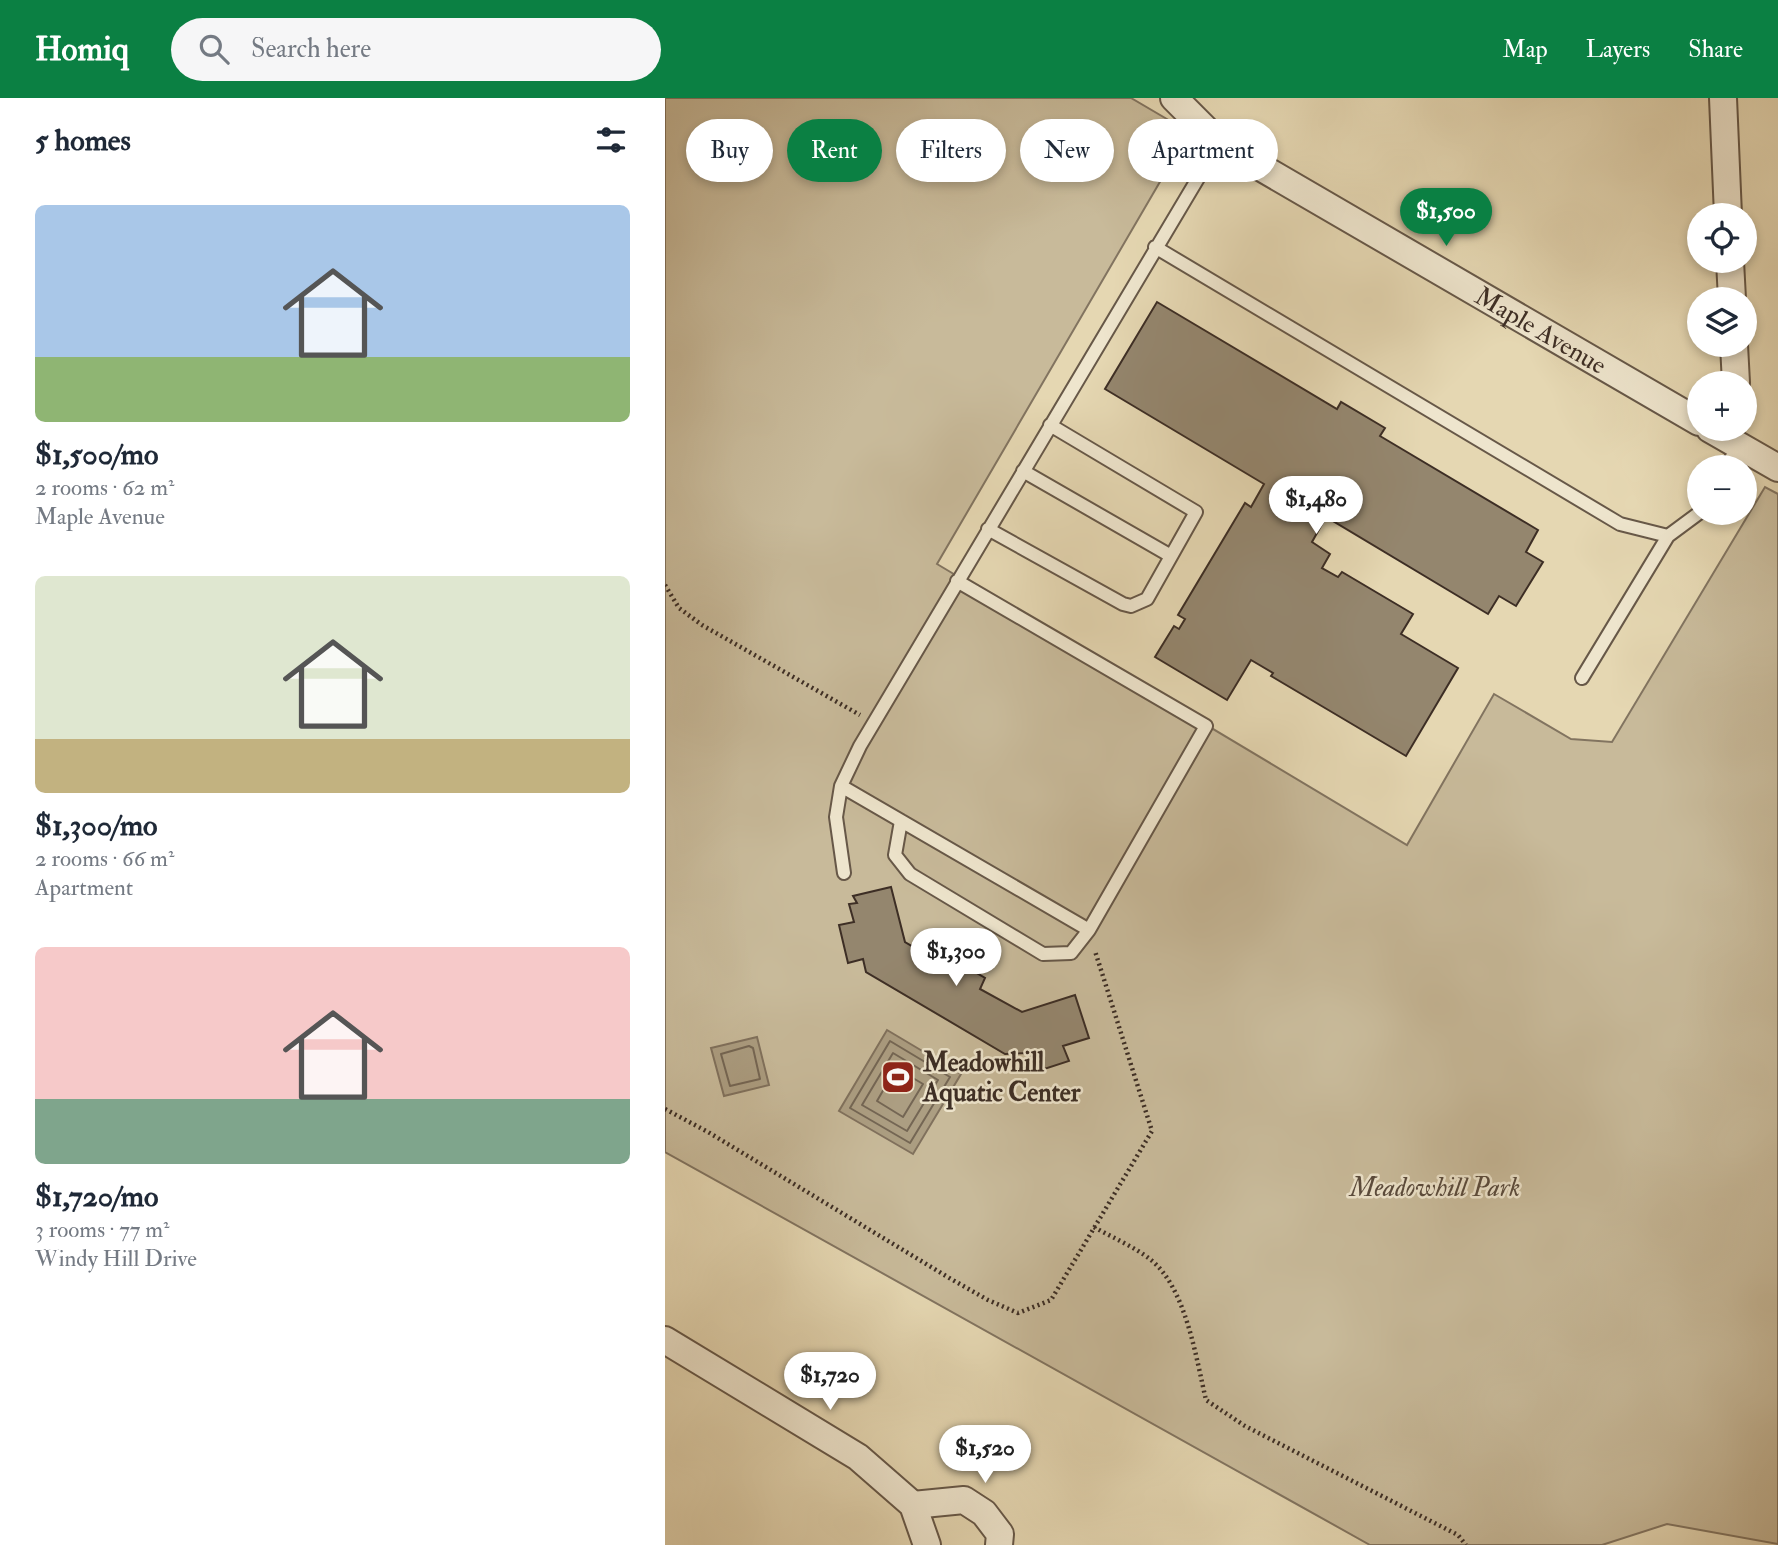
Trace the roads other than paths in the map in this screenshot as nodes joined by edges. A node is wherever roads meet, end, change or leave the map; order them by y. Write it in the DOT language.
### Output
graph roads {
  1 [pos="1174,98"];
  2 [pos="1723,98"];
  3 [pos="1195,119"];
  4 [pos="1278,177"];
  5 [pos="1195,182"];
  6 [pos="1727,203"];
  7 [pos="1155,247"];
  8 [pos="1687,415"];
  9 [pos="1050,425"];
  10 [pos="1734,447"];
  11 [pos="1778,468"];
  12 [pos="1023,471"];
  13 [pos="1687,522"];
  14 [pos="988,529"];
  15 [pos="1668,536"];
  16 [pos="1171,556"];
  17 [pos="957,581"];
  18 [pos="1582,678"];
  19 [pos="841,786"];
  20 [pos="901,821"];
  21 [pos="844,873"];
  22 [pos="1089,930"];
  23 [pos="665,1340"];
  24 [pos="913,1505"];
  25 [pos="927,1545"];
  26 [pos="999,1545"];
  1 -- 3 [label="street, Maple Avenue"];
  2 -- 6 [label="street"];
  4 -- 8 [label="street, Maple Avenue"];
  5 -- 7 [label="lane"];
  7 -- 9 [label="lane"];
  7 -- 15 [label="lane"];
  9 -- 12 [label="lane"];
  9 -- 16 [label="lane"];
  10 -- 11 [label="street"];
  12 -- 14 [label="lane"];
  12 -- 16 [label="lane"];
  13 -- 15 [label="lane"];
  14 -- 16 [label="lane"];
  14 -- 17 [label="lane"];
  15 -- 18 [label="lane"];
  17 -- 19 [label="lane"];
  17 -- 22 [label="lane"];
  19 -- 20 [label="lane"];
  19 -- 21 [label="lane"];
  20 -- 22 [label="lane"];
  20 -- 22 [label="lane"];
  23 -- 24 [label="street"];
  24 -- 25 [label="street"];
  24 -- 26 [label="street"];
}
